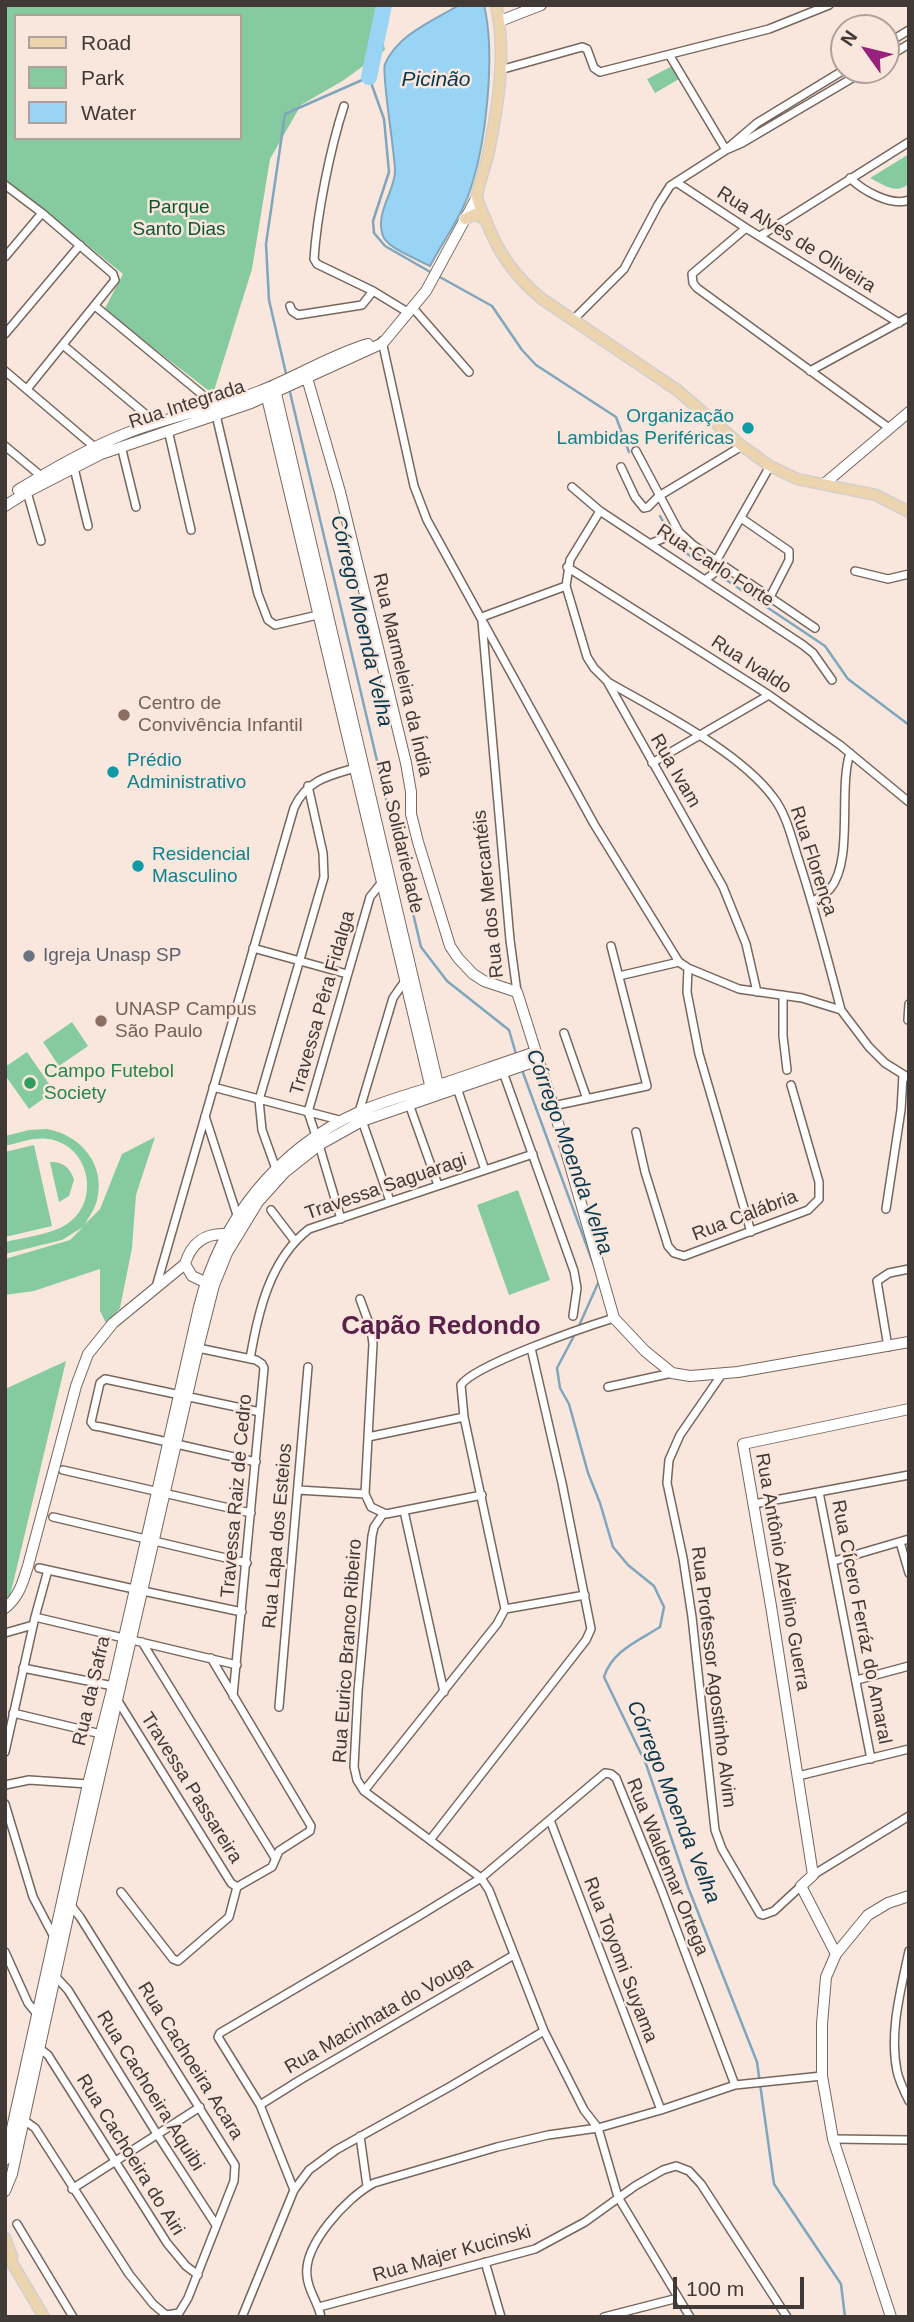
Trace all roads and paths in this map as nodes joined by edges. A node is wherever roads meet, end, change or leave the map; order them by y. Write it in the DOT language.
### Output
graph roads {
  1 [pos="496,5"];
  2 [pos="541,5"];
  3 [pos="829,5"];
  4 [pos="500,21"];
  5 [pos="670,56"];
  6 [pos="500,70"];
  7 [pos="830,79"];
  8 [pos="842,84"];
  9 [pos="344,106"];
  10 [pos="909,142"];
  11 [pos="726,150"];
  12 [pos="850,178"];
  13 [pos="676,182"];
  14 [pos="5,185"];
  15 [pos="477,197"];
  16 [pos="909,200"];
  17 [pos="43,212"];
  18 [pos="465,219"];
  19 [pos="486,220"];
  20 [pos="746,228"];
  21 [pos="760,236"];
  22 [pos="80,245"];
  23 [pos="5,257"];
  24 [pos="373,291"];
  25 [pos="95,306"];
  26 [pos="290,306"];
  27 [pos="411,310"];
  28 [pos="909,317"];
  29 [pos="573,320"];
  30 [pos="899,323"];
  31 [pos="5,334"];
  32 [pos="382,342"];
  33 [pos="63,345"];
  34 [pos="5,371"];
  35 [pos="810,371"];
  36 [pos="469,372"];
  37 [pos="303,375"];
  38 [pos="275,388"];
  39 [pos="27,389"];
  40 [pos="216,411"];
  41 [pos="909,412"];
  42 [pos="156,423"];
  43 [pos="889,428"];
  44 [pos="168,430"];
  45 [pos="5,446"];
  46 [pos="121,446"];
  47 [pos="742,446"];
  48 [pos="99,450"];
  49 [pos="636,451"];
  50 [pos="771,466"];
  51 [pos="621,467"];
  52 [pos="74,468"];
  53 [pos="41,476"];
  54 [pos="824,484"];
  55 [pos="572,487"];
  56 [pos="27,492"];
  57 [pos="659,496"];
  58 [pos="5,499"];
  59 [pos="5,506"];
  60 [pos="136,507"];
  61 [pos="600,511"];
  62 [pos="909,512"];
  63 [pos="741,518"];
  64 [pos="88,526"];
  65 [pos="191,530"];
  66 [pos="677,533"];
  67 [pos="40,541"];
  68 [pos="652,543"];
  69 [pos="715,564"];
  70 [pos="567,567"];
  71 [pos="855,571"];
  72 [pos="909,574"];
  73 [pos="707,578"];
  74 [pos="566,586"];
  75 [pos="770,597"];
  76 [pos="324,614"];
  77 [pos="482,617"];
  78 [pos="815,628"];
  79 [pos="832,680"];
  80 [pos="607,681"];
  81 [pos="769,695"];
  82 [pos="699,735"];
  83 [pos="850,753"];
  84 [pos="652,763"];
  85 [pos="360,767"];
  86 [pos="309,786"];
  87 [pos="909,802"];
  88 [pos="382,882"];
  89 [pos="812,902"];
  90 [pos="611,946"];
  91 [pos="253,948"];
  92 [pos="300,961"];
  93 [pos="679,962"];
  94 [pos="688,968"];
  95 [pos="347,974"];
  96 [pos="619,976"];
  97 [pos="409,977"];
  98 [pos="517,992"];
  99 [pos="757,992"];
  100 [pos="783,995"];
  101 [pos="909,1004"];
  102 [pos="841,1010"];
  103 [pos="908,1020"];
  104 [pos="564,1033"];
  105 [pos="534,1057"];
  106 [pos="503,1069"];
  107 [pos="787,1070"];
  108 [pos="906,1076"];
  109 [pos="791,1084"];
  110 [pos="213,1087"];
  111 [pos="457,1088"];
  112 [pos="435,1090"];
  113 [pos="587,1099"];
  114 [pos="260,1100"];
  115 [pos="409,1104"];
  116 [pos="553,1106"];
  117 [pos="308,1112"];
  118 [pos="205,1115"];
  119 [pos="361,1116"];
  120 [pos="343,1121"];
  121 [pos="636,1132"];
  122 [pos="318,1141"];
  123 [pos="533,1154"];
  124 [pos="276,1169"];
  125 [pos="485,1170"];
  126 [pos="438,1185"];
  127 [pos="390,1201"];
  128 [pos="886,1209"];
  129 [pos="271,1210"];
  130 [pos="237,1215"];
  131 [pos="341,1219"];
  132 [pos="751,1232"];
  133 [pos="226,1234"];
  134 [pos="294,1240"];
  135 [pos="185,1264"];
  136 [pos="909,1269"];
  137 [pos="209,1284"];
  138 [pos="156,1287"];
  139 [pos="360,1299"];
  140 [pos="573,1316"];
  141 [pos="614,1318"];
  142 [pos="909,1342"];
  143 [pos="888,1347"];
  144 [pos="198,1348"];
  145 [pos="531,1348"];
  146 [pos="250,1359"];
  147 [pos="308,1367"];
  148 [pos="672,1373"];
  149 [pos="722,1374"];
  150 [pos="608,1387"];
  151 [pos="183,1396"];
  152 [pos="909,1409"];
  153 [pos="260,1412"];
  154 [pos="464,1417"];
  155 [pos="368,1437"];
  156 [pos="172,1444"];
  157 [pos="256,1462"];
  158 [pos="63,1470"];
  159 [pos="909,1475"];
  160 [pos="298,1490"];
  161 [pos="819,1492"];
  162 [pos="160,1493"];
  163 [pos="365,1494"];
  164 [pos="482,1495"];
  165 [pos="754,1504"];
  166 [pos="404,1511"];
  167 [pos="250,1513"];
  168 [pos="383,1514"];
  169 [pos="53,1517"];
  170 [pos="909,1539"];
  171 [pos="150,1541"];
  172 [pos="900,1542"];
  173 [pos="834,1562"];
  174 [pos="247,1563"];
  175 [pos="909,1573"];
  176 [pos="139,1590"];
  177 [pos="585,1595"];
  178 [pos="5,1608"];
  179 [pos="506,1609"];
  180 [pos="242,1612"];
  181 [pos="34,1621"];
  182 [pos="5,1633"];
  183 [pos="132,1640"];
  184 [pos="211,1658"];
  185 [pos="237,1665"];
  186 [pos="909,1666"];
  187 [pos="23,1668"];
  188 [pos="857,1680"];
  189 [pos="113,1686"];
  190 [pos="444,1692"];
  191 [pos="233,1696"];
  192 [pos="118,1702"];
  193 [pos="279,1707"];
  194 [pos="13,1713"];
  195 [pos="101,1734"];
  196 [pos="909,1749"];
  197 [pos="5,1752"];
  198 [pos="871,1759"];
  199 [pos="798,1776"];
  200 [pos="88,1784"];
  201 [pos="5,1786"];
  202 [pos="364,1791"];
  203 [pos="5,1804"];
  204 [pos="909,1815"];
  205 [pos="550,1820"];
  206 [pos="430,1840"];
  207 [pos="275,1858"];
  208 [pos="813,1875"];
  209 [pos="481,1878"];
  210 [pos="801,1886"];
  211 [pos="237,1888"];
  212 [pos="121,1892"];
  213 [pos="909,1896"];
  214 [pos="67,1904"];
  215 [pos="55,1938"];
  216 [pos="909,1951"];
  217 [pos="5,1952"];
  218 [pos="836,1954"];
  219 [pos="514,1955"];
  220 [pos="55,1976"];
  221 [pos="37,2014"];
  222 [pos="544,2031"];
  223 [pos="39,2048"];
  224 [pos="822,2076"];
  225 [pos="735,2085"];
  226 [pos="909,2101"];
  227 [pos="260,2105"];
  228 [pos="200,2107"];
  229 [pos="662,2110"];
  230 [pos="18,2117"];
  231 [pos="598,2128"];
  232 [pos="157,2134"];
  233 [pos="360,2136"];
  234 [pos="833,2138"];
  235 [pos="909,2140"];
  236 [pos="5,2160"];
  237 [pos="115,2161"];
  238 [pos="367,2186"];
  239 [pos="72,2189"];
  240 [pos="294,2190"];
  241 [pos="5,2191"];
  242 [pos="618,2197"];
  243 [pos="17,2224"];
  244 [pos="216,2225"];
  245 [pos="5,2238"];
  246 [pos="5,2251"];
  247 [pos="485,2262"];
  248 [pos="16,2269"];
  249 [pos="198,2275"];
  250 [pos="678,2298"];
  251 [pos="319,2307"];
  252 [pos="44,2317"];
  253 [pos="73,2317"];
  254 [pos="242,2317"];
  255 [pos="321,2317"];
  256 [pos="501,2317"];
  257 [pos="604,2317"];
  258 [pos="690,2317"];
  259 [pos="787,2317"];
  260 [pos="891,2317"];
  1 -- 4 [label="main road"];
  2 -- 4 [label="main road"];
  3 -- 5 [label="street"];
  4 -- 6 [label="main road"];
  5 -- 6 [label="street"];
  5 -- 11 [label="street"];
  6 -- 15 [label="main road"];
  7 -- 11 [label="street"];
  8 -- 11 [label="street"];
  9 -- 24 [label="street"];
  10 -- 12 [label="street"];
  11 -- 13 [label="street"];
  12 -- 16 [label="street"];
  12 -- 21 [label="street"];
  13 -- 20 [label="street, Rua Alves de Oliveira"];
  13 -- 29 [label="street"];
  14 -- 17 [label="street"];
  15 -- 18 [label="main road, Rua Integrada"];
  15 -- 19 [label="main road"];
  17 -- 22 [label="street"];
  17 -- 23 [label="street"];
  18 -- 19 [label="main road"];
  18 -- 27 [label="main road, Rua Integrada"];
  19 -- 29 [label="main road"];
  20 -- 21 [label="street, Rua Alves de Oliveira"];
  20 -- 35 [label="street"];
  21 -- 30 [label="street, Rua Alves de Oliveira"];
  22 -- 25 [label="street"];
  22 -- 31 [label="street"];
  24 -- 26 [label="street"];
  24 -- 27 [label="street"];
  25 -- 33 [label="street"];
  25 -- 40 [label="street"];
  27 -- 32 [label="main road, Rua Integrada"];
  27 -- 36 [label="street"];
  28 -- 30 [label="street"];
  29 -- 47 [label="main road"];
  30 -- 35 [label="street"];
  32 -- 37 [label="main road, Rua Integrada"];
  32 -- 77 [label="street"];
  33 -- 39 [label="street"];
  33 -- 42 [label="street"];
  34 -- 39 [label="street"];
  35 -- 43 [label="street"];
  37 -- 38 [label="main road, Rua Integrada"];
  37 -- 98 [label="main road, Rua Marmeleira da Índia"];
  38 -- 40 [label="main road, Rua Integrada"];
  38 -- 76 [label="main road, Rua Solidariedade"];
  39 -- 48 [label="street"];
  40 -- 42 [label="main road, Rua Integrada"];
  40 -- 44 [label="main road, Rua Integrada"];
  40 -- 76 [label="street"];
  41 -- 43 [label="main road"];
  42 -- 48 [label="main road, Rua Integrada"];
  43 -- 54 [label="main road"];
  44 -- 46 [label="main road, Rua Integrada"];
  44 -- 65 [label="street"];
  45 -- 53 [label="street"];
  46 -- 48 [label="main road, Rua Integrada"];
  46 -- 60 [label="street"];
  47 -- 50 [label="main road"];
  47 -- 57 [label="street"];
  48 -- 52 [label="main road, Rua Integrada"];
  48 -- 53 [label="main road, Rua Integrada"];
  49 -- 57 [label="street"];
  50 -- 54 [label="main road"];
  50 -- 63 [label="street"];
  51 -- 57 [label="street"];
  52 -- 56 [label="main road, Rua Integrada"];
  52 -- 64 [label="street"];
  53 -- 58 [label="main road, Rua Integrada"];
  54 -- 62 [label="main road"];
  55 -- 61 [label="street, Rua Carlo Forte"];
  56 -- 59 [label="main road, Rua Integrada"];
  56 -- 67 [label="street"];
  57 -- 66 [label="street"];
  61 -- 68 [label="street, Rua Carlo Forte"];
  61 -- 70 [label="street"];
  63 -- 69 [label="street"];
  63 -- 75 [label="street"];
  66 -- 68 [label="street"];
  66 -- 69 [label="street"];
  68 -- 73 [label="street, Rua Carlo Forte"];
  69 -- 73 [label="street"];
  69 -- 75 [label="street"];
  70 -- 74 [label="street, Rua Ivam"];
  70 -- 81 [label="street, Rua Ivaldo"];
  71 -- 72 [label="street"];
  73 -- 79 [label="street, Rua Carlo Forte"];
  74 -- 77 [label="street"];
  74 -- 80 [label="street, Rua Ivam"];
  75 -- 78 [label="street"];
  76 -- 85 [label="main road, Rua Solidariedade"];
  77 -- 93 [label="street"];
  77 -- 98 [label="street, Rua dos Mercantéis"];
  80 -- 82 [label="street, Rua Florença"];
  80 -- 84 [label="street, Rua Ivam"];
  81 -- 82 [label="street"];
  81 -- 83 [label="street, Rua Ivaldo"];
  82 -- 84 [label="street"];
  82 -- 89 [label="street, Rua Florença"];
  83 -- 87 [label="street, Rua Ivaldo"];
  83 -- 89 [label="street"];
  84 -- 99 [label="street, Rua Ivam"];
  85 -- 86 [label="street"];
  85 -- 88 [label="main road, Rua Solidariedade"];
  85 -- 97 [label="main road, Rua Solidariedade"];
  86 -- 91 [label="street"];
  86 -- 92 [label="street"];
  88 -- 95 [label="street, Travessa Pêra Fidalga"];
  88 -- 97 [label="main road, Rua Solidariedade"];
  89 -- 102 [label="street, Rua Florença"];
  90 -- 96 [label="street"];
  91 -- 92 [label="street"];
  91 -- 110 [label="street"];
  92 -- 95 [label="street"];
  92 -- 114 [label="street"];
  93 -- 94 [label="street"];
  93 -- 96 [label="street"];
  94 -- 99 [label="street"];
  94 -- 132 [label="street"];
  95 -- 117 [label="street, Travessa Pêra Fidalga"];
  96 -- 113 [label="street"];
  97 -- 112 [label="main road, Rua Solidariedade"];
  97 -- 119 [label="street"];
  98 -- 105 [label="main road, Rua dos Mercantéis"];
  99 -- 100 [label="street"];
  100 -- 102 [label="street"];
  100 -- 107 [label="street"];
  101 -- 103 [label="street"];
  102 -- 108 [label="street"];
  104 -- 113 [label="street"];
  105 -- 106 [label="main road"];
  105 -- 116 [label="main road, Rua dos Mercantéis"];
  106 -- 111 [label="main road"];
  106 -- 112 [label="main road"];
  106 -- 123 [label="street"];
  108 -- 128 [label="street"];
  109 -- 132 [label="street, Rua Calábria"];
  110 -- 114 [label="street"];
  110 -- 118 [label="street"];
  111 -- 112 [label="main road"];
  111 -- 125 [label="street"];
  112 -- 115 [label="main road"];
  112 -- 119 [label="main road"];
  113 -- 116 [label="street"];
  114 -- 117 [label="street"];
  114 -- 124 [label="street"];
  115 -- 119 [label="main road"];
  115 -- 126 [label="street"];
  116 -- 141 [label="main road, Rua dos Mercantéis"];
  117 -- 120 [label="street"];
  117 -- 122 [label="street, Travessa Pêra Fidalga"];
  118 -- 130 [label="street"];
  118 -- 138 [label="street"];
  119 -- 120 [label="main road"];
  119 -- 122 [label="main road"];
  119 -- 127 [label="street"];
  120 -- 122 [label="main road"];
  121 -- 132 [label="street, Rua Calábria"];
  122 -- 124 [label="main road, Rua da Safra"];
  122 -- 131 [label="street, Travessa Pêra Fidalga"];
  122 -- 137 [label="main road"];
  123 -- 125 [label="street, Travessa Saguaragi"];
  123 -- 140 [label="street"];
  124 -- 130 [label="main road, Rua da Safra"];
  125 -- 126 [label="street, Travessa Saguaragi"];
  126 -- 127 [label="street, Travessa Saguaragi"];
  127 -- 131 [label="street, Travessa Saguaragi"];
  129 -- 134 [label="street"];
  130 -- 133 [label="main road, Rua da Safra"];
  131 -- 134 [label="street, Travessa Saguaragi"];
  133 -- 135 [label="main road"];
  133 -- 137 [label="main road, Rua da Safra"];
  134 -- 146 [label="street, Travessa Saguaragi"];
  135 -- 137 [label="main road"];
  135 -- 138 [label="main road"];
  136 -- 143 [label="street"];
  137 -- 144 [label="main road, Rua da Safra"];
  137 -- 151 [label="main road, Rua da Safra"];
  138 -- 178 [label="main road"];
  139 -- 155 [label="street"];
  141 -- 145 [label="street"];
  141 -- 148 [label="main road, Rua dos Mercantéis"];
  142 -- 143 [label="main road"];
  143 -- 149 [label="main road"];
  144 -- 146 [label="street"];
  144 -- 151 [label="main road, Rua da Safra"];
  145 -- 154 [label="street"];
  145 -- 177 [label="street"];
  146 -- 153 [label="street, Travessa Raiz de Cedro"];
  147 -- 160 [label="street, Rua Lapa dos Esteios"];
  148 -- 149 [label="main road"];
  148 -- 150 [label="street"];
  149 -- 210 [label="street, Rua Professor Agostinho Alvim"];
  151 -- 153 [label="street"];
  151 -- 156 [label="main road, Rua da Safra"];
  151 -- 156 [label="street"];
  152 -- 165 [label="main road, Rua Antônio Alzelino Guerra"];
  153 -- 157 [label="street, Travessa Raiz de Cedro"];
  154 -- 155 [label="street"];
  154 -- 164 [label="street"];
  155 -- 163 [label="street"];
  156 -- 157 [label="street"];
  156 -- 162 [label="main road, Rua da Safra"];
  157 -- 167 [label="street, Travessa Raiz de Cedro"];
  158 -- 162 [label="street"];
  159 -- 161 [label="street"];
  160 -- 163 [label="street"];
  160 -- 193 [label="street, Rua Lapa dos Esteios"];
  161 -- 165 [label="street"];
  161 -- 173 [label="street, Rua Cícero Ferráz do Amaral"];
  162 -- 167 [label="street"];
  162 -- 171 [label="main road, Rua da Safra"];
  163 -- 168 [label="street"];
  164 -- 166 [label="street"];
  164 -- 179 [label="street"];
  165 -- 199 [label="main road, Rua Antônio Alzelino Guerra"];
  166 -- 168 [label="street"];
  166 -- 190 [label="street"];
  167 -- 174 [label="street, Travessa Raiz de Cedro"];
  168 -- 202 [label="street, Rua Eurico Branco Ribeiro"];
  169 -- 171 [label="street"];
  170 -- 172 [label="street"];
  171 -- 174 [label="street"];
  171 -- 176 [label="main road, Rua da Safra"];
  172 -- 173 [label="street"];
  172 -- 175 [label="street"];
  173 -- 188 [label="street, Rua Cícero Ferráz do Amaral"];
  174 -- 180 [label="street, Travessa Raiz de Cedro"];
  176 -- 180 [label="street"];
  176 -- 181 [label="street"];
  176 -- 183 [label="main road, Rua da Safra"];
  177 -- 179 [label="street"];
  177 -- 206 [label="street"];
  179 -- 190 [label="street"];
  180 -- 185 [label="street, Travessa Raiz de Cedro"];
  181 -- 182 [label="street"];
  181 -- 183 [label="street"];
  181 -- 187 [label="street"];
  183 -- 184 [label="street"];
  183 -- 189 [label="main road, Rua da Safra"];
  183 -- 192 [label="main road, Rua da Safra"];
  183 -- 207 [label="street"];
  184 -- 185 [label="street"];
  184 -- 191 [label="street, Travessa Passareira"];
  185 -- 191 [label="street, Travessa Raiz de Cedro"];
  186 -- 188 [label="street"];
  187 -- 189 [label="street"];
  187 -- 194 [label="street"];
  188 -- 198 [label="street, Rua Cícero Ferráz do Amaral"];
  189 -- 195 [label="main road, Rua da Safra"];
  190 -- 202 [label="street"];
  191 -- 207 [label="street, Travessa Passareira"];
  192 -- 211 [label="street, Travessa Passareira"];
  192 -- 214 [label="main road, Rua da Safra"];
  194 -- 195 [label="street"];
  194 -- 197 [label="street"];
  195 -- 200 [label="main road, Rua da Safra"];
  196 -- 198 [label="street"];
  198 -- 199 [label="street"];
  199 -- 208 [label="main road, Rua Antônio Alzelino Guerra"];
  200 -- 201 [label="street"];
  200 -- 214 [label="main road, Rua da Safra"];
  202 -- 206 [label="street"];
  203 -- 215 [label="street"];
  204 -- 208 [label="street, Rua Professor Agostinho Alvim"];
  205 -- 209 [label="street, Rua Waldemar Ortega"];
  205 -- 225 [label="street, Rua Waldemar Ortega"];
  205 -- 229 [label="street, Rua Toyomi Suyama"];
  206 -- 209 [label="street"];
  207 -- 211 [label="street, Travessa Passareira"];
  208 -- 210 [label="main road, Rua Professor Agostinho Alvim"];
  209 -- 219 [label="street"];
  209 -- 227 [label="street, Rua Waldemar Ortega"];
  210 -- 218 [label="main road"];
  211 -- 212 [label="street"];
  213 -- 218 [label="main road"];
  214 -- 215 [label="main road, Rua da Safra"];
  214 -- 220 [label="main road, Rua da Safra"];
  214 -- 228 [label="street, Rua Cachoeira Acara"];
  215 -- 221 [label="main road, Rua da Safra"];
  216 -- 226 [label="street"];
  217 -- 221 [label="street"];
  218 -- 224 [label="main road"];
  219 -- 222 [label="street"];
  219 -- 227 [label="street, Rua Macinhata do Vouga"];
  220 -- 223 [label="main road, Rua da Safra"];
  220 -- 232 [label="street, Rua Cachoeira Aquibi"];
  221 -- 230 [label="main road, Rua da Safra"];
  222 -- 231 [label="street"];
  222 -- 233 [label="street"];
  223 -- 230 [label="main road, Rua da Safra"];
  223 -- 237 [label="street, Rua Cachoeira do Airi"];
  224 -- 225 [label="street"];
  224 -- 234 [label="main road"];
  225 -- 229 [label="street"];
  227 -- 240 [label="street, Rua Waldemar Ortega"];
  228 -- 232 [label="street"];
  228 -- 244 [label="street, Rua Cachoeira Acara"];
  229 -- 231 [label="street"];
  230 -- 236 [label="main road, Rua da Safra"];
  230 -- 239 [label="street, Rua Cachoeira Acara"];
  230 -- 241 [label="main road, Rua da Safra"];
  231 -- 238 [label="street"];
  231 -- 242 [label="street"];
  232 -- 237 [label="street"];
  232 -- 244 [label="street, Rua Cachoeira Aquibi"];
  233 -- 238 [label="street"];
  233 -- 240 [label="street"];
  234 -- 235 [label="street"];
  234 -- 260 [label="main road"];
  237 -- 239 [label="street"];
  237 -- 249 [label="street, Rua Cachoeira do Airi"];
  238 -- 251 [label="street"];
  239 -- 249 [label="street, Rua Cachoeira Acara"];
  240 -- 254 [label="street"];
  242 -- 247 [label="street, Rua Majer Kucinski"];
  242 -- 250 [label="street"];
  242 -- 259 [label="street, Rua Majer Kucinski"];
  243 -- 253 [label="street"];
  244 -- 249 [label="street, Rua Cachoeira Acara"];
  245 -- 248 [label="main road"];
  246 -- 248 [label="main road"];
  247 -- 251 [label="street, Rua Majer Kucinski"];
  247 -- 256 [label="street"];
  248 -- 252 [label="main road"];
  250 -- 257 [label="street"];
  250 -- 258 [label="street"];
  251 -- 255 [label="street"];
}
